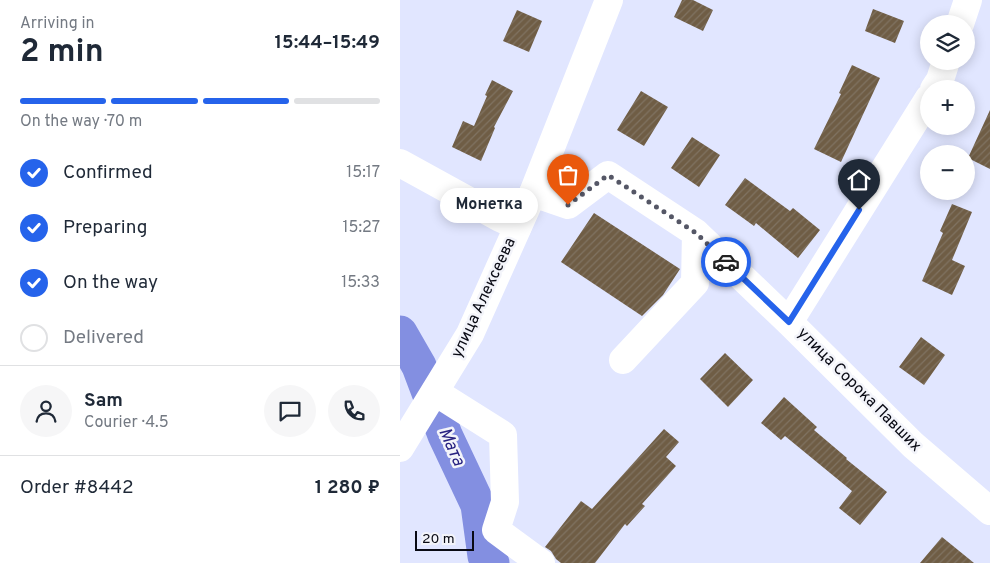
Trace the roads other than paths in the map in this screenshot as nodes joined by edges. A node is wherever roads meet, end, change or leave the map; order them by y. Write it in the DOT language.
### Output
graph roads {
  1 [pos="609,0"];
  2 [pos="968,0"];
  3 [pos="963,15"];
  4 [pos="920,112"];
  5 [pos="400,163"];
  6 [pos="533,193"];
  7 [pos="518,226"];
  8 [pos="696,233"];
  9 [pos="789,322"];
  10 [pos="623,360"];
  11 [pos="440,385"];
  12 [pos="400,448"];
  13 [pos="957,482"];
  14 [pos="990,494"];
  15 [pos="990,511"];
  16 [pos="541,563"];
  1 -- 6 [label="street, улица Алексеева"];
  2 -- 3 [label="street"];
  4 -- 9 [label="street"];
  5 -- 7 [label="street"];
  6 -- 7 [label="street, улица Алексеева"];
  6 -- 8 [label="street, улица Сорока Павших"];
  7 -- 11 [label="street, улица Алексеева"];
  8 -- 9 [label="street, улица Сорока Павших"];
  8 -- 10 [label="street"];
  9 -- 13 [label="street, улица Сорока Павших"];
  11 -- 12 [label="street, улица Алексеева"];
  11 -- 16 [label="street"];
  13 -- 14 [label="street"];
  13 -- 15 [label="street, улица Сорока Павших"];
}
